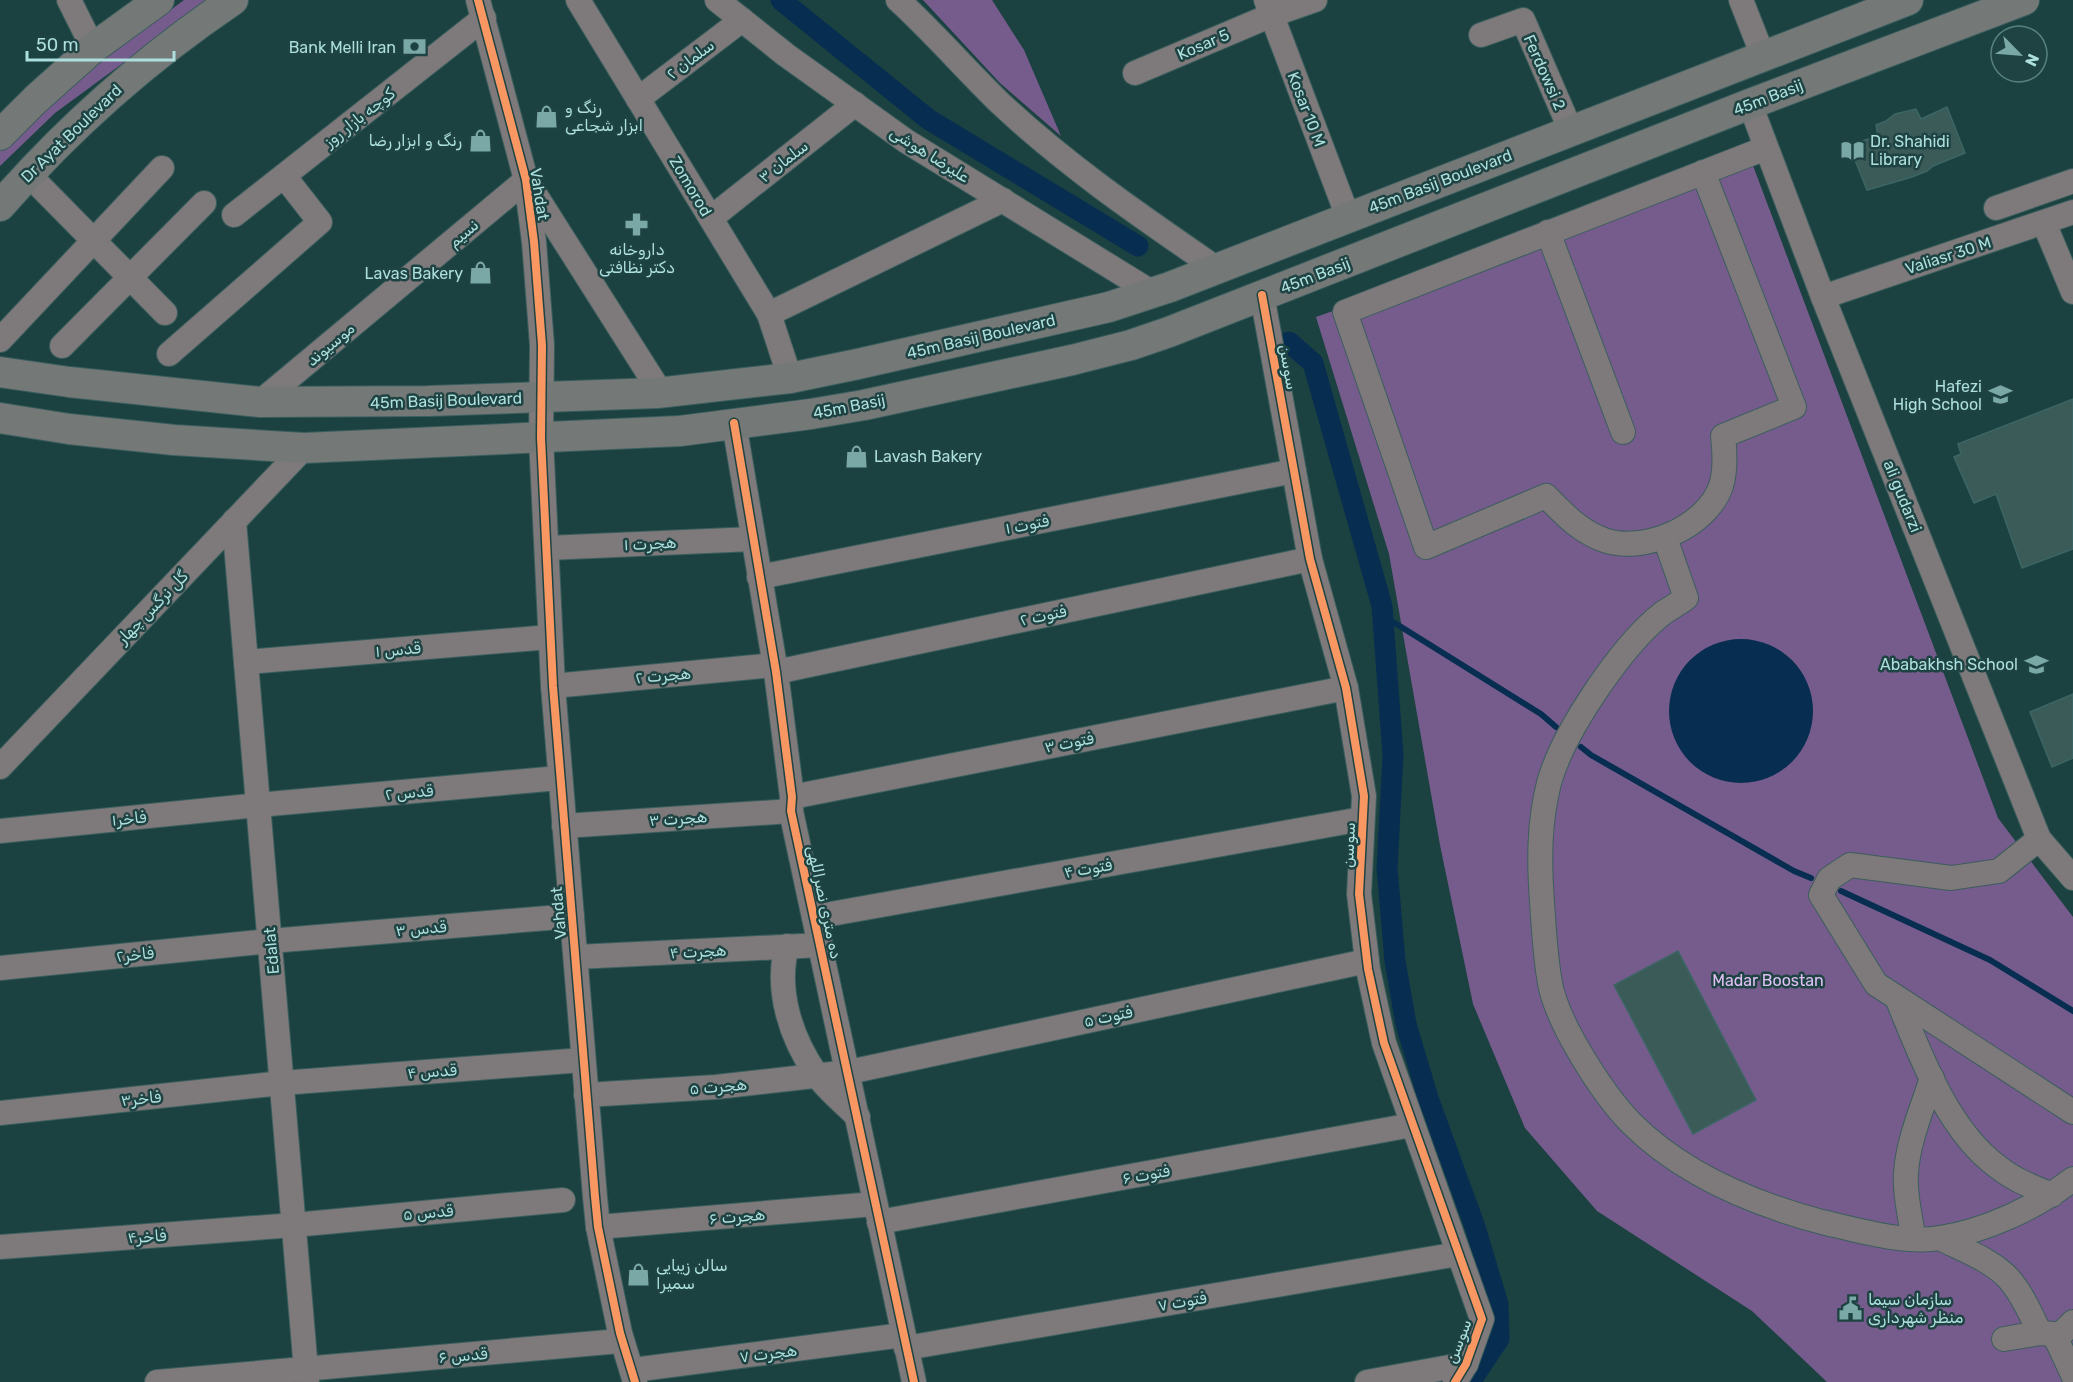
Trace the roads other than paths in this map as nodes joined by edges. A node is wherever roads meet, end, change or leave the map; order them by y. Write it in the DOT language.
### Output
graph roads {
  1 [pos="69,0"];
  2 [pos="159,0"];
  3 [pos="234,0"];
  4 [pos="578,0"];
  5 [pos="717,0"];
  6 [pos="898,0"];
  7 [pos="1315,0"];
  8 [pos="1741,0"];
  9 [pos="1908,0"];
  10 [pos="2024,0"];
  11 [pos="1269,8"];
  12 [pos="481,9"];
  13 [pos="742,20"];
  14 [pos="1481,35"];
  15 [pos="93,48"];
  16 [pos="1763,56"];
  17 [pos="1135,73"];
  18 [pos="638,99"];
  19 [pos="855,104"];
  20 [pos="1750,104"];
  21 [pos="1571,131"];
  22 [pos="0,135"];
  23 [pos="1766,148"];
  24 [pos="162,168"];
  25 [pos="1703,172"];
  26 [pos="28,174"];
  27 [pos="284,176"];
  28 [pos="526,180"];
  29 [pos="2073,181"];
  30 [pos="1003,200"];
  31 [pos="204,203"];
  32 [pos="0,206"];
  33 [pos="1996,208"];
  34 [pos="2073,212"];
  35 [pos="234,215"];
  36 [pos="1348,217"];
  37 [pos="711,218"];
  38 [pos="2044,224"];
  39 [pos="1548,232"];
  40 [pos="92,240"];
  41 [pos="1216,268"];
  42 [pos="129,277"];
  43 [pos="400,286"];
  44 [pos="2073,292"];
  45 [pos="1153,293"];
  46 [pos="1262,296"];
  47 [pos="1823,297"];
  48 [pos="165,313"];
  49 [pos="769,314"];
  50 [pos="0,340"];
  51 [pos="62,346"];
  52 [pos="168,354"];
  53 [pos="858,364"];
  54 [pos="0,372"];
  55 [pos="790,378"];
  56 [pos="662,393"];
  57 [pos="541,398"];
  58 [pos="260,402"];
  59 [pos="864,405"];
  60 [pos="0,418"];
  61 [pos="734,423"];
  62 [pos="1623,432"];
  63 [pos="541,438"];
  64 [pos="304,448"];
  65 [pos="1294,471"];
  66 [pos="234,521"];
  67 [pos="1665,538"];
  68 [pos="753,539"];
  69 [pos="547,548"];
  70 [pos="1310,559"];
  71 [pos="759,577"];
  72 [pos="550,637"];
  73 [pos="246,662"];
  74 [pos="775,668"];
  75 [pos="553,686"];
  76 [pos="1346,688"];
  77 [pos="0,767"];
  78 [pos="559,778"];
  79 [pos="792,804"];
  80 [pos="258,805"];
  81 [pos="1362,819"];
  82 [pos="564,826"];
  83 [pos="0,831"];
  84 [pos="2039,839"];
  85 [pos="2073,878"];
  86 [pos="572,916"];
  87 [pos="814,917"];
  88 [pos="270,941"];
  89 [pos="821,945"];
  90 [pos="787,946"];
  91 [pos="576,957"];
  92 [pos="1367,961"];
  93 [pos="0,968"];
  94 [pos="1897,998"];
  95 [pos="583,1060"];
  96 [pos="849,1072"];
  97 [pos="817,1075"];
  98 [pos="1932,1078"];
  99 [pos="282,1083"];
  100 [pos="586,1095"];
  101 [pos="2073,1112"];
  102 [pos="0,1113"];
  103 [pos="858,1118"];
  104 [pos="1412,1125"];
  105 [pos="2066,1189"];
  106 [pos="563,1200"];
  107 [pos="877,1213"];
  108 [pos="294,1225"];
  109 [pos="598,1227"];
  110 [pos="1913,1238"];
  111 [pos="1940,1238"];
  112 [pos="0,1247"];
  113 [pos="1458,1254"];
  114 [pos="2073,1322"];
  115 [pos="2048,1336"];
  116 [pos="620,1337"];
  117 [pos="2004,1339"];
  118 [pos="904,1342"];
  119 [pos="1461,1373"];
  120 [pos="2073,1375"];
  121 [pos="307,1376"];
  122 [pos="630,1378"];
  123 [pos="158,1382"];
  124 [pos="914,1382"];
  125 [pos="1367,1382"];
  1 -- 15 [label="street"];
  2 -- 15 [label="main road"];
  3 -- 26 [label="main road, Dr Ayat Boulevard"];
  4 -- 18 [label="street, Zomorod"];
  5 -- 13 [label="street, علیرضا هوشی"];
  6 -- 41 [label="street"];
  7 -- 11 [label="street, Kosar 5"];
  8 -- 16 [label="street"];
  9 -- 16 [label="main road, 45m Basij Boulevard"];
  10 -- 20 [label="main road, 45m Basij"];
  11 -- 17 [label="street, Kosar 5"];
  11 -- 36 [label="street, Kosar 10 M"];
  12 -- 27 [label="street, کوچه بازار روز"];
  12 -- 28 [label="street, Vahdat"];
  13 -- 18 [label="street, سلمان ۲"];
  13 -- 19 [label="street, علیرضا هوشی"];
  14 -- 21 [label="street, Ferdowsi 2"];
  15 -- 22 [label="main road"];
  16 -- 21 [label="main road, 45m Basij Boulevard"];
  18 -- 37 [label="street, Zomorod"];
  19 -- 30 [label="street, علیرضا هوشی"];
  19 -- 37 [label="street, سلمان ۳"];
  20 -- 23 [label="street, ali gudarzi"];
  20 -- 46 [label="main road, 45m Basij"];
  21 -- 36 [label="main road, 45m Basij Boulevard"];
  23 -- 25 [label="street"];
  23 -- 47 [label="street, ali gudarzi"];
  24 -- 40 [label="street"];
  25 -- 39 [label="street"];
  25 -- 67 [label="street"];
  26 -- 32 [label="main road, Dr Ayat Boulevard"];
  26 -- 40 [label="street"];
  27 -- 35 [label="street, کوچه بازار روز"];
  27 -- 52 [label="street"];
  28 -- 43 [label="street, نسیم"];
  28 -- 56 [label="street, Vahdat"];
  28 -- 57 [label="street, Vahdat"];
  29 -- 33 [label="street"];
  30 -- 45 [label="street, علیرضا هوشی"];
  30 -- 49 [label="street"];
  31 -- 42 [label="street"];
  34 -- 38 [label="street, Valiasr 30 M"];
  36 -- 41 [label="main road, 45m Basij Boulevard"];
  37 -- 49 [label="street, Zomorod"];
  38 -- 44 [label="street"];
  38 -- 47 [label="street, Valiasr 30 M"];
  39 -- 62 [label="street"];
  39 -- 67 [label="street"];
  40 -- 42 [label="street"];
  40 -- 50 [label="street"];
  41 -- 45 [label="main road, 45m Basij Boulevard"];
  42 -- 48 [label="street"];
  42 -- 51 [label="street"];
  43 -- 58 [label="street, موسیوند"];
  45 -- 53 [label="main road, 45m Basij Boulevard"];
  46 -- 59 [label="main road, 45m Basij"];
  46 -- 65 [label="street, سوسن"];
  47 -- 84 [label="street, ali gudarzi"];
  49 -- 55 [label="street, Zomorod"];
  53 -- 55 [label="main road, 45m Basij Boulevard"];
  53 -- 59 [label="main road"];
  54 -- 58 [label="main road, 45m Basij Boulevard"];
  55 -- 56 [label="main road, 45m Basij Boulevard"];
  56 -- 57 [label="main road, 45m Basij Boulevard"];
  57 -- 58 [label="main road, 45m Basij Boulevard"];
  57 -- 63 [label="street, Vahdat"];
  59 -- 61 [label="main road, 45m Basij"];
  60 -- 64 [label="main road"];
  61 -- 63 [label="main road, 45m Basij"];
  61 -- 68 [label="street, ده متری نصراللهی"];
  63 -- 64 [label="main road"];
  63 -- 69 [label="street, Vahdat"];
  64 -- 66 [label="street, گل نرگس چهار"];
  65 -- 70 [label="street, سوسن"];
  65 -- 71 [label="street, فتوت ۱"];
  66 -- 73 [label="street, Edalat"];
  66 -- 77 [label="street, گل نرگس چهار"];
  67 -- 110 [label="street"];
  68 -- 69 [label="street, هجرت ۱"];
  68 -- 71 [label="street, ده متری نصراللهی"];
  69 -- 72 [label="street, Vahdat"];
  70 -- 74 [label="street, فتوت ۲"];
  70 -- 76 [label="street, سوسن"];
  71 -- 74 [label="street, ده متری نصراللهی"];
  72 -- 73 [label="street, قدس ۱"];
  72 -- 75 [label="street, Vahdat"];
  73 -- 80 [label="street, Edalat"];
  74 -- 75 [label="street, هجرت ۲"];
  74 -- 79 [label="street, ده متری نصراللهی"];
  75 -- 78 [label="street, Vahdat"];
  76 -- 79 [label="street, فتوت ۳"];
  76 -- 81 [label="street, سوسن"];
  78 -- 80 [label="street, قدس ۲"];
  78 -- 82 [label="street, Vahdat"];
  79 -- 82 [label="street, هجرت ۳"];
  79 -- 87 [label="street, ده متری نصراللهی"];
  80 -- 83 [label="street, فاخر۱"];
  80 -- 88 [label="street, Edalat"];
  81 -- 87 [label="street, فتوت ۴"];
  81 -- 92 [label="street, سوسن"];
  82 -- 86 [label="street, Vahdat"];
  84 -- 85 [label="street, ali gudarzi"];
  84 -- 94 [label="street"];
  86 -- 88 [label="street, قدس ۳"];
  86 -- 91 [label="street, Vahdat"];
  87 -- 89 [label="street, ده متری نصراللهی"];
  88 -- 93 [label="street, فاخر۲"];
  88 -- 99 [label="street, Edalat"];
  89 -- 90 [label="street, هجرت ۴"];
  89 -- 96 [label="street, ده متری نصراللهی"];
  90 -- 91 [label="street, هجرت ۴"];
  90 -- 97 [label="street"];
  91 -- 95 [label="street, Vahdat"];
  92 -- 96 [label="street, فتوت ۵"];
  92 -- 104 [label="street, سوسن"];
  94 -- 98 [label="street"];
  94 -- 101 [label="street"];
  95 -- 99 [label="street, قدس ۴"];
  95 -- 100 [label="street, Vahdat"];
  96 -- 97 [label="street, هجرت ۵"];
  96 -- 103 [label="street, ده متری نصراللهی"];
  97 -- 100 [label="street, هجرت ۵"];
  97 -- 103 [label="street"];
  98 -- 105 [label="street"];
  98 -- 110 [label="street"];
  99 -- 102 [label="street, فاخر۳"];
  99 -- 108 [label="street, Edalat"];
  100 -- 109 [label="street, Vahdat"];
  103 -- 107 [label="street, ده متری نصراللهی"];
  104 -- 107 [label="street, فتوت ۶"];
  104 -- 113 [label="street, سوسن"];
  105 -- 111 [label="street"];
  106 -- 108 [label="street, قدس ۵"];
  107 -- 109 [label="street, هجرت ۶"];
  107 -- 118 [label="street, ده متری نصراللهی"];
  108 -- 112 [label="street, فاخر۴"];
  108 -- 121 [label="street, Edalat"];
  109 -- 116 [label="street, Vahdat"];
  110 -- 111 [label="street"];
  111 -- 115 [label="street"];
  113 -- 118 [label="street, فتوت ۷"];
  113 -- 119 [label="street, سوسن"];
  114 -- 115 [label="street"];
  115 -- 117 [label="street"];
  115 -- 120 [label="street"];
  116 -- 121 [label="street, قدس ۶"];
  116 -- 122 [label="street, Vahdat"];
  118 -- 122 [label="street, هجرت ۷"];
  118 -- 124 [label="street, ده متری نصراللهی"];
  119 -- 125 [label="street"];
  121 -- 123 [label="street, قدس ۶"];
}
